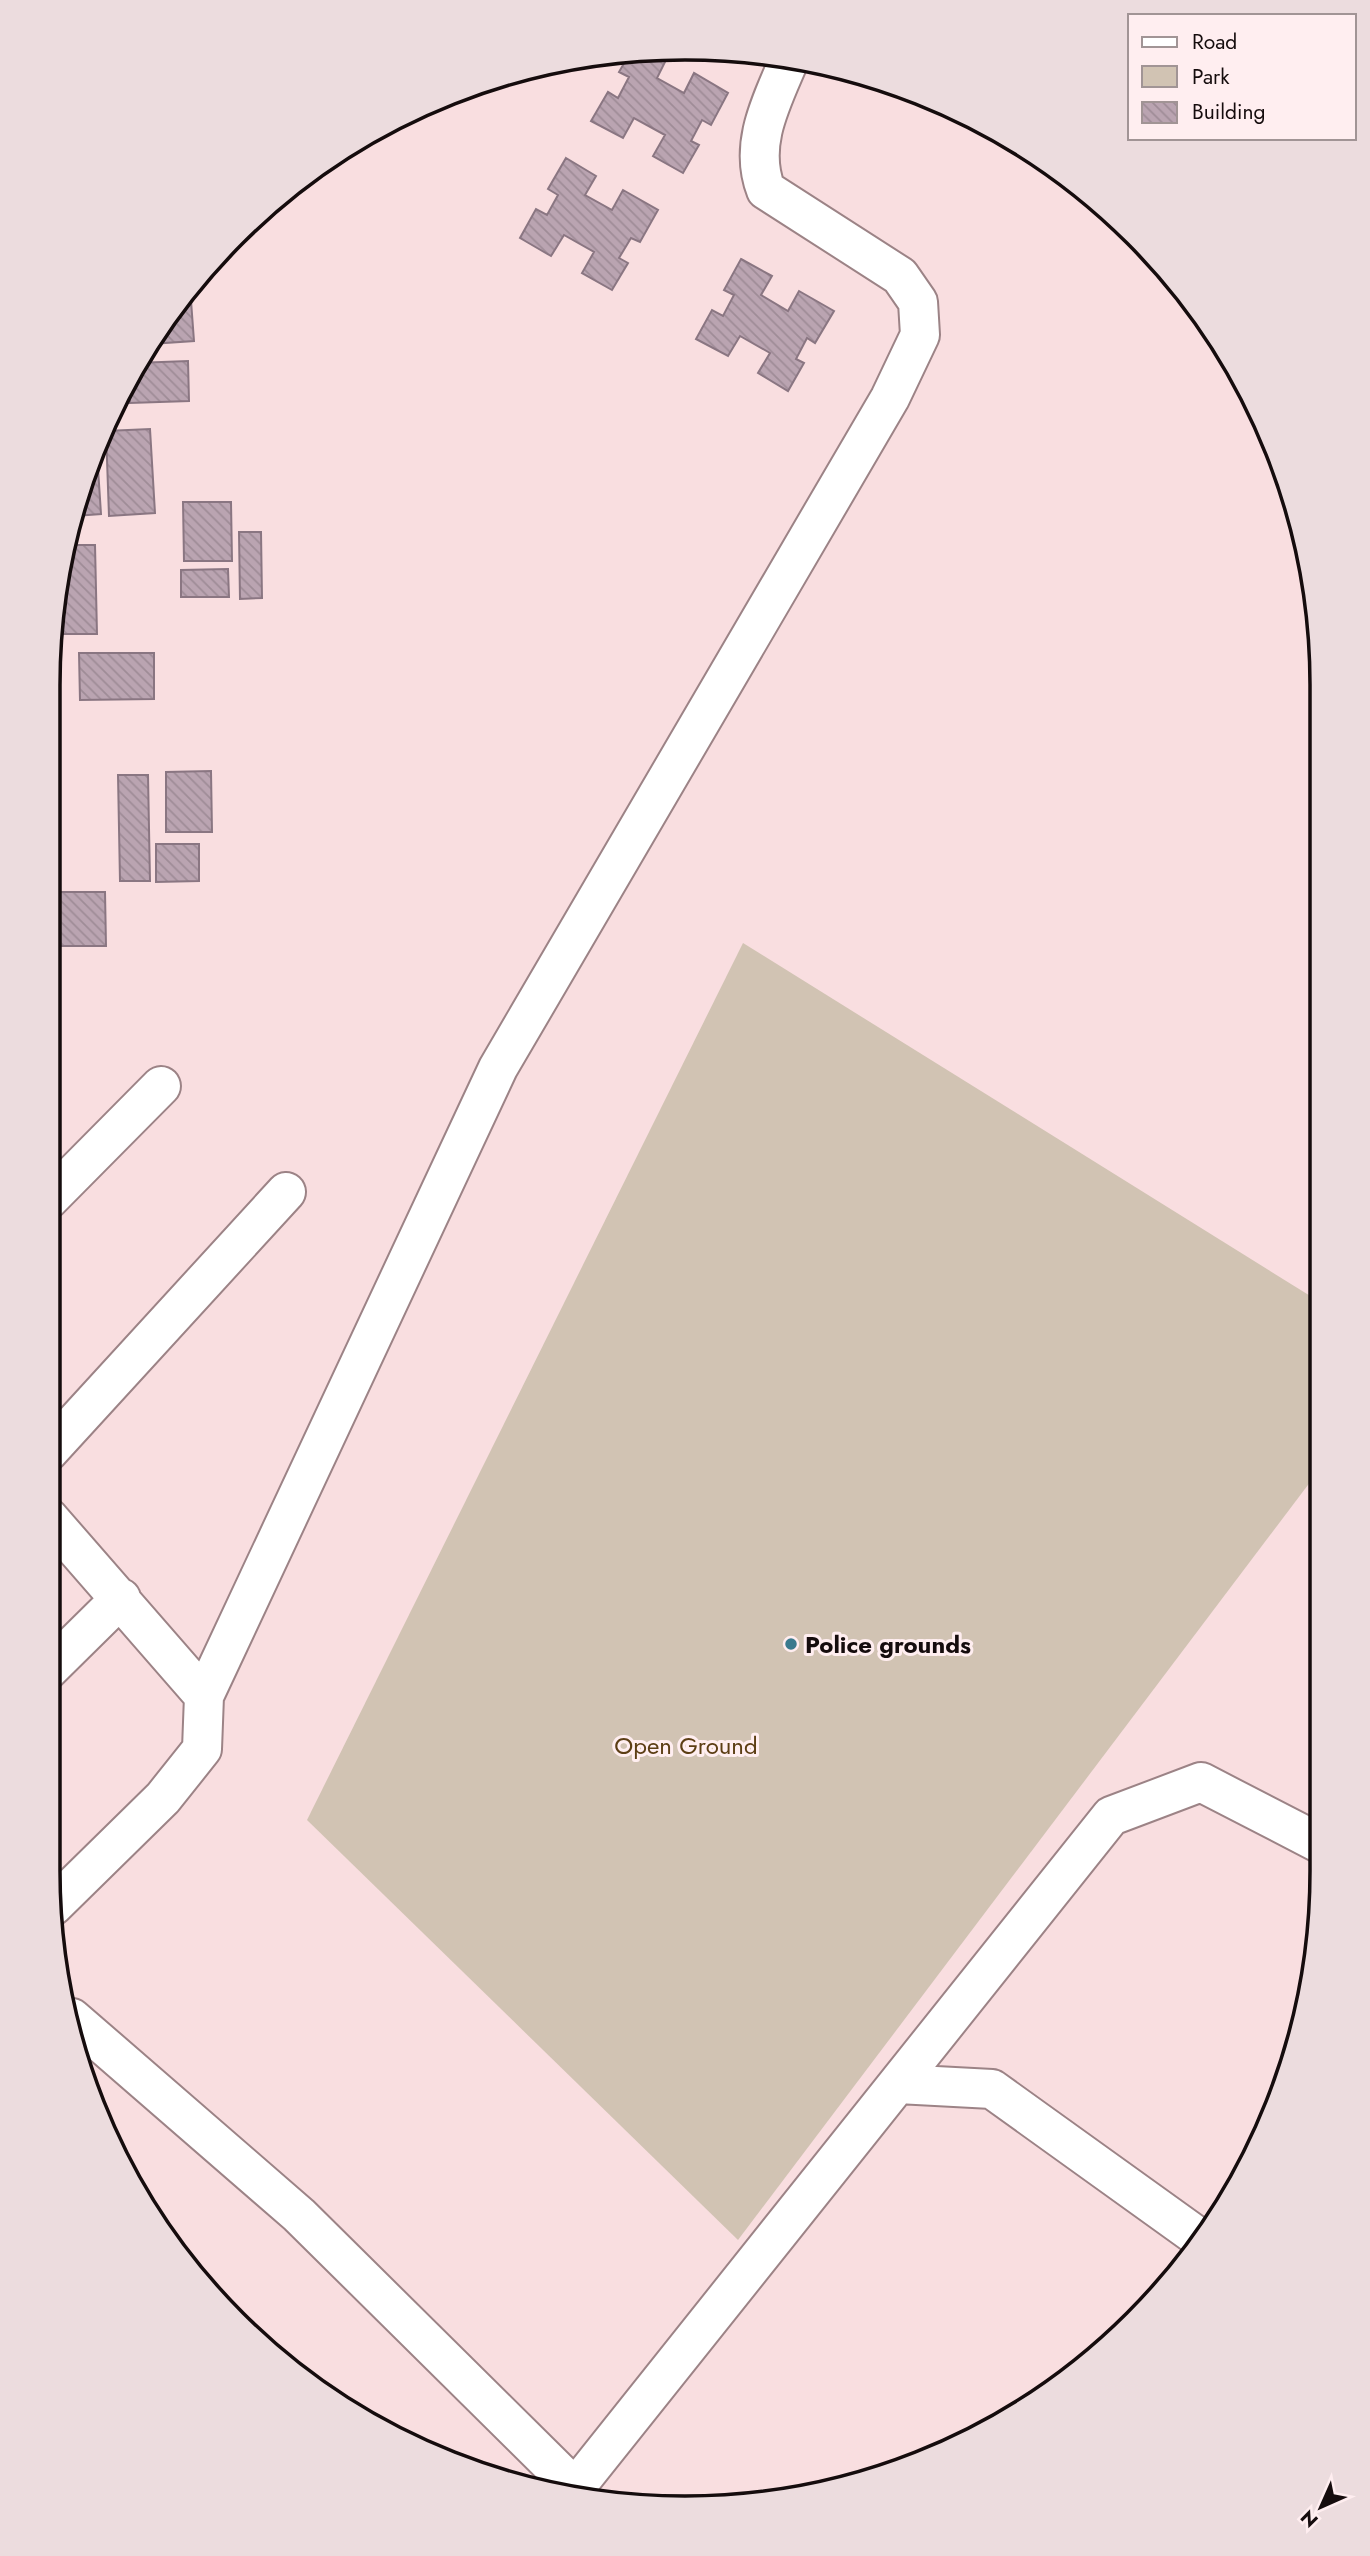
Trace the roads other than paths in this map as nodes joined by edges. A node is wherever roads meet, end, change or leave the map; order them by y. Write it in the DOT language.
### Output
graph roads {
  1 [pos="786,68"];
  2 [pos="161,1086"];
  3 [pos="60,1188"];
  4 [pos="286,1192"];
  5 [pos="60,1439"];
  6 [pos="60,1530"];
  7 [pos="121,1598"];
  8 [pos="60,1658"];
  9 [pos="204,1696"];
  10 [pos="1310,1838"];
  11 [pos="61,1898"];
  12 [pos="79,2024"];
  13 [pos="898,2084"];
  14 [pos="1194,2234"];
  15 [pos="573,2486"];
  16 [pos="581,2487"];
  1 -- 9 [label="street"];
  2 -- 3 [label="street"];
  4 -- 5 [label="street"];
  6 -- 7 [label="street"];
  7 -- 8 [label="street"];
  7 -- 9 [label="street"];
  9 -- 11 [label="street"];
  10 -- 13 [label="street"];
  12 -- 15 [label="street"];
  13 -- 14 [label="street"];
  13 -- 16 [label="street"];
}
